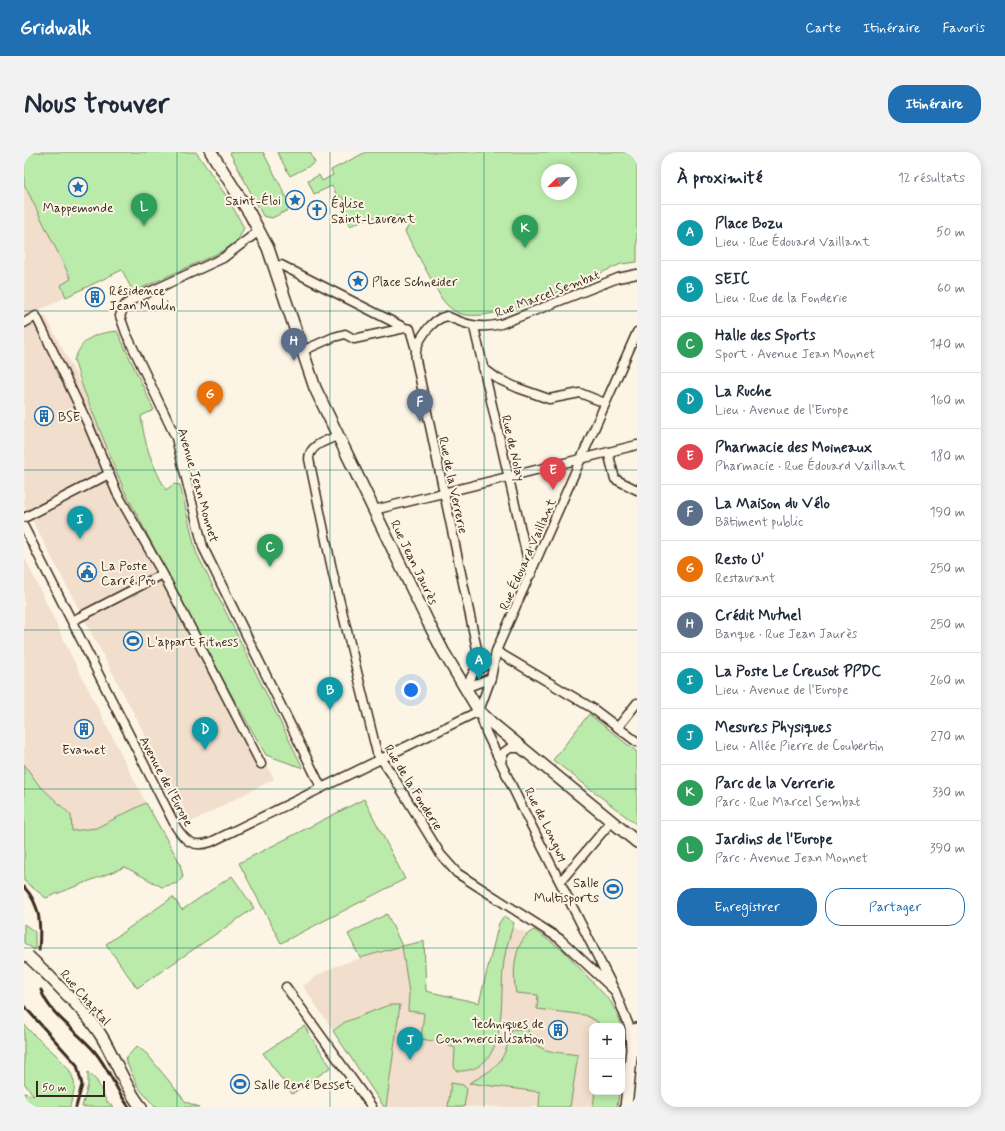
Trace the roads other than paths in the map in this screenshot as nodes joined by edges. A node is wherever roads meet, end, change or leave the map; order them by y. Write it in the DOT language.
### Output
graph roads {
  1 [pos="211,152"];
  2 [pos="259,231"];
  3 [pos="281,265"];
  4 [pos="637,274"];
  5 [pos="24,323"];
  6 [pos="474,327"];
  7 [pos="405,328"];
  8 [pos="637,332"];
  9 [pos="416,350"];
  10 [pos="302,351"];
  11 [pos="484,368"];
  12 [pos="605,403"];
  13 [pos="337,436"];
  14 [pos="637,445"];
  15 [pos="608,452"];
  16 [pos="580,459"];
  17 [pos="110,474"];
  18 [pos="509,476"];
  19 [pos="637,490"];
  20 [pos="444,493"];
  21 [pos="374,510"];
  22 [pos="24,518"];
  23 [pos="24,527"];
  24 [pos="163,574"];
  25 [pos="531,574"];
  26 [pos="72,621"];
  27 [pos="495,655"];
  28 [pos="478,670"];
  29 [pos="456,673"];
  30 [pos="491,678"];
  31 [pos="465,688"];
  32 [pos="637,703"];
  33 [pos="479,710"];
  34 [pos="618,727"];
  35 [pos="637,742"];
  36 [pos="522,748"];
  37 [pos="380,758"];
  38 [pos="501,763"];
  39 [pos="261,764"];
  40 [pos="322,787"];
  41 [pos="611,822"];
  42 [pos="637,842"];
  43 [pos="560,882"];
  44 [pos="26,955"];
  45 [pos="286,987"];
  46 [pos="615,991"];
  47 [pos="634,1030"];
  48 [pos="142,1107"];
  49 [pos="372,1107"];
  50 [pos="626,1107"];
  1 -- 2 [label="main road, Rue Jean Jaurès"];
  2 -- 10 [label="main road, Rue Jean Jaurès"];
  2 -- 40 [label="street, Avenue Jean Monnet"];
  3 -- 7 [label="street"];
  4 -- 6 [label="street, Rue Marcel Sembat"];
  5 -- 17 [label="street"];
  6 -- 9 [label="street, Rue Marcel Sembat"];
  6 -- 11 [label="street, Rue de Nolay"];
  7 -- 9 [label="street"];
  7 -- 10 [label="street"];
  8 -- 12 [label="street, Rue Édouard Vaillant"];
  9 -- 20 [label="street, Rue de la Verrerie"];
  10 -- 13 [label="main road, Rue Jean Jaurès"];
  11 -- 12 [label="street"];
  11 -- 18 [label="street, Rue de Nolay"];
  12 -- 16 [label="street, Rue Édouard Vaillant"];
  13 -- 21 [label="main road, Rue Jean Jaurès"];
  13 -- 37 [label="street, Rue de la Fonderie"];
  14 -- 15 [label="street"];
  15 -- 16 [label="street"];
  15 -- 19 [label="street"];
  16 -- 18 [label="street"];
  16 -- 25 [label="street, Rue Édouard Vaillant"];
  17 -- 22 [label="street"];
  17 -- 24 [label="street"];
  18 -- 20 [label="street"];
  18 -- 25 [label="street, Rue de Nolay"];
  20 -- 21 [label="street"];
  20 -- 28 [label="street, Rue de la Verrerie"];
  21 -- 29 [label="main road, Rue Jean Jaurès"];
  23 -- 26 [label="street, Avenue de l'Europe"];
  24 -- 26 [label="street"];
  24 -- 39 [label="street"];
  25 -- 27 [label="street, Rue Édouard Vaillant"];
  26 -- 40 [label="street, Avenue de l'Europe"];
  27 -- 28 [label="street"];
  27 -- 30 [label="street, Rue Édouard Vaillant"];
  27 -- 34 [label="street"];
  28 -- 29 [label="street"];
  28 -- 31 [label="street"];
  29 -- 31 [label="main road, Rue Jean Jaurès"];
  30 -- 31 [label="street"];
  30 -- 33 [label="street, Rue Édouard Vaillant"];
  31 -- 33 [label="main road, Rue Jean Jaurès"];
  32 -- 34 [label="street"];
  33 -- 36 [label="main road, Rue Jean Jaurès"];
  33 -- 37 [label="street, Avenue de l'Europe"];
  33 -- 38 [label="street, Rue de Longwy"];
  34 -- 35 [label="street"];
  36 -- 38 [label="street"];
  36 -- 41 [label="main road, Rue Jean Jaurès"];
  37 -- 40 [label="street, Avenue de l'Europe"];
  37 -- 46 [label="street, Rue de la Fonderie"];
  38 -- 43 [label="street, Rue de Longwy"];
  41 -- 42 [label="main road, Rue Jean Jaurès"];
  41 -- 43 [label="street"];
  43 -- 46 [label="street, Rue de Longwy"];
  44 -- 48 [label="main road, Rue Chaptal, bridge"];
  45 -- 49 [label="street"];
  46 -- 47 [label="street, Rue de Longwy"];
  47 -- 50 [label="main road, Rue de Longwy"];
}
